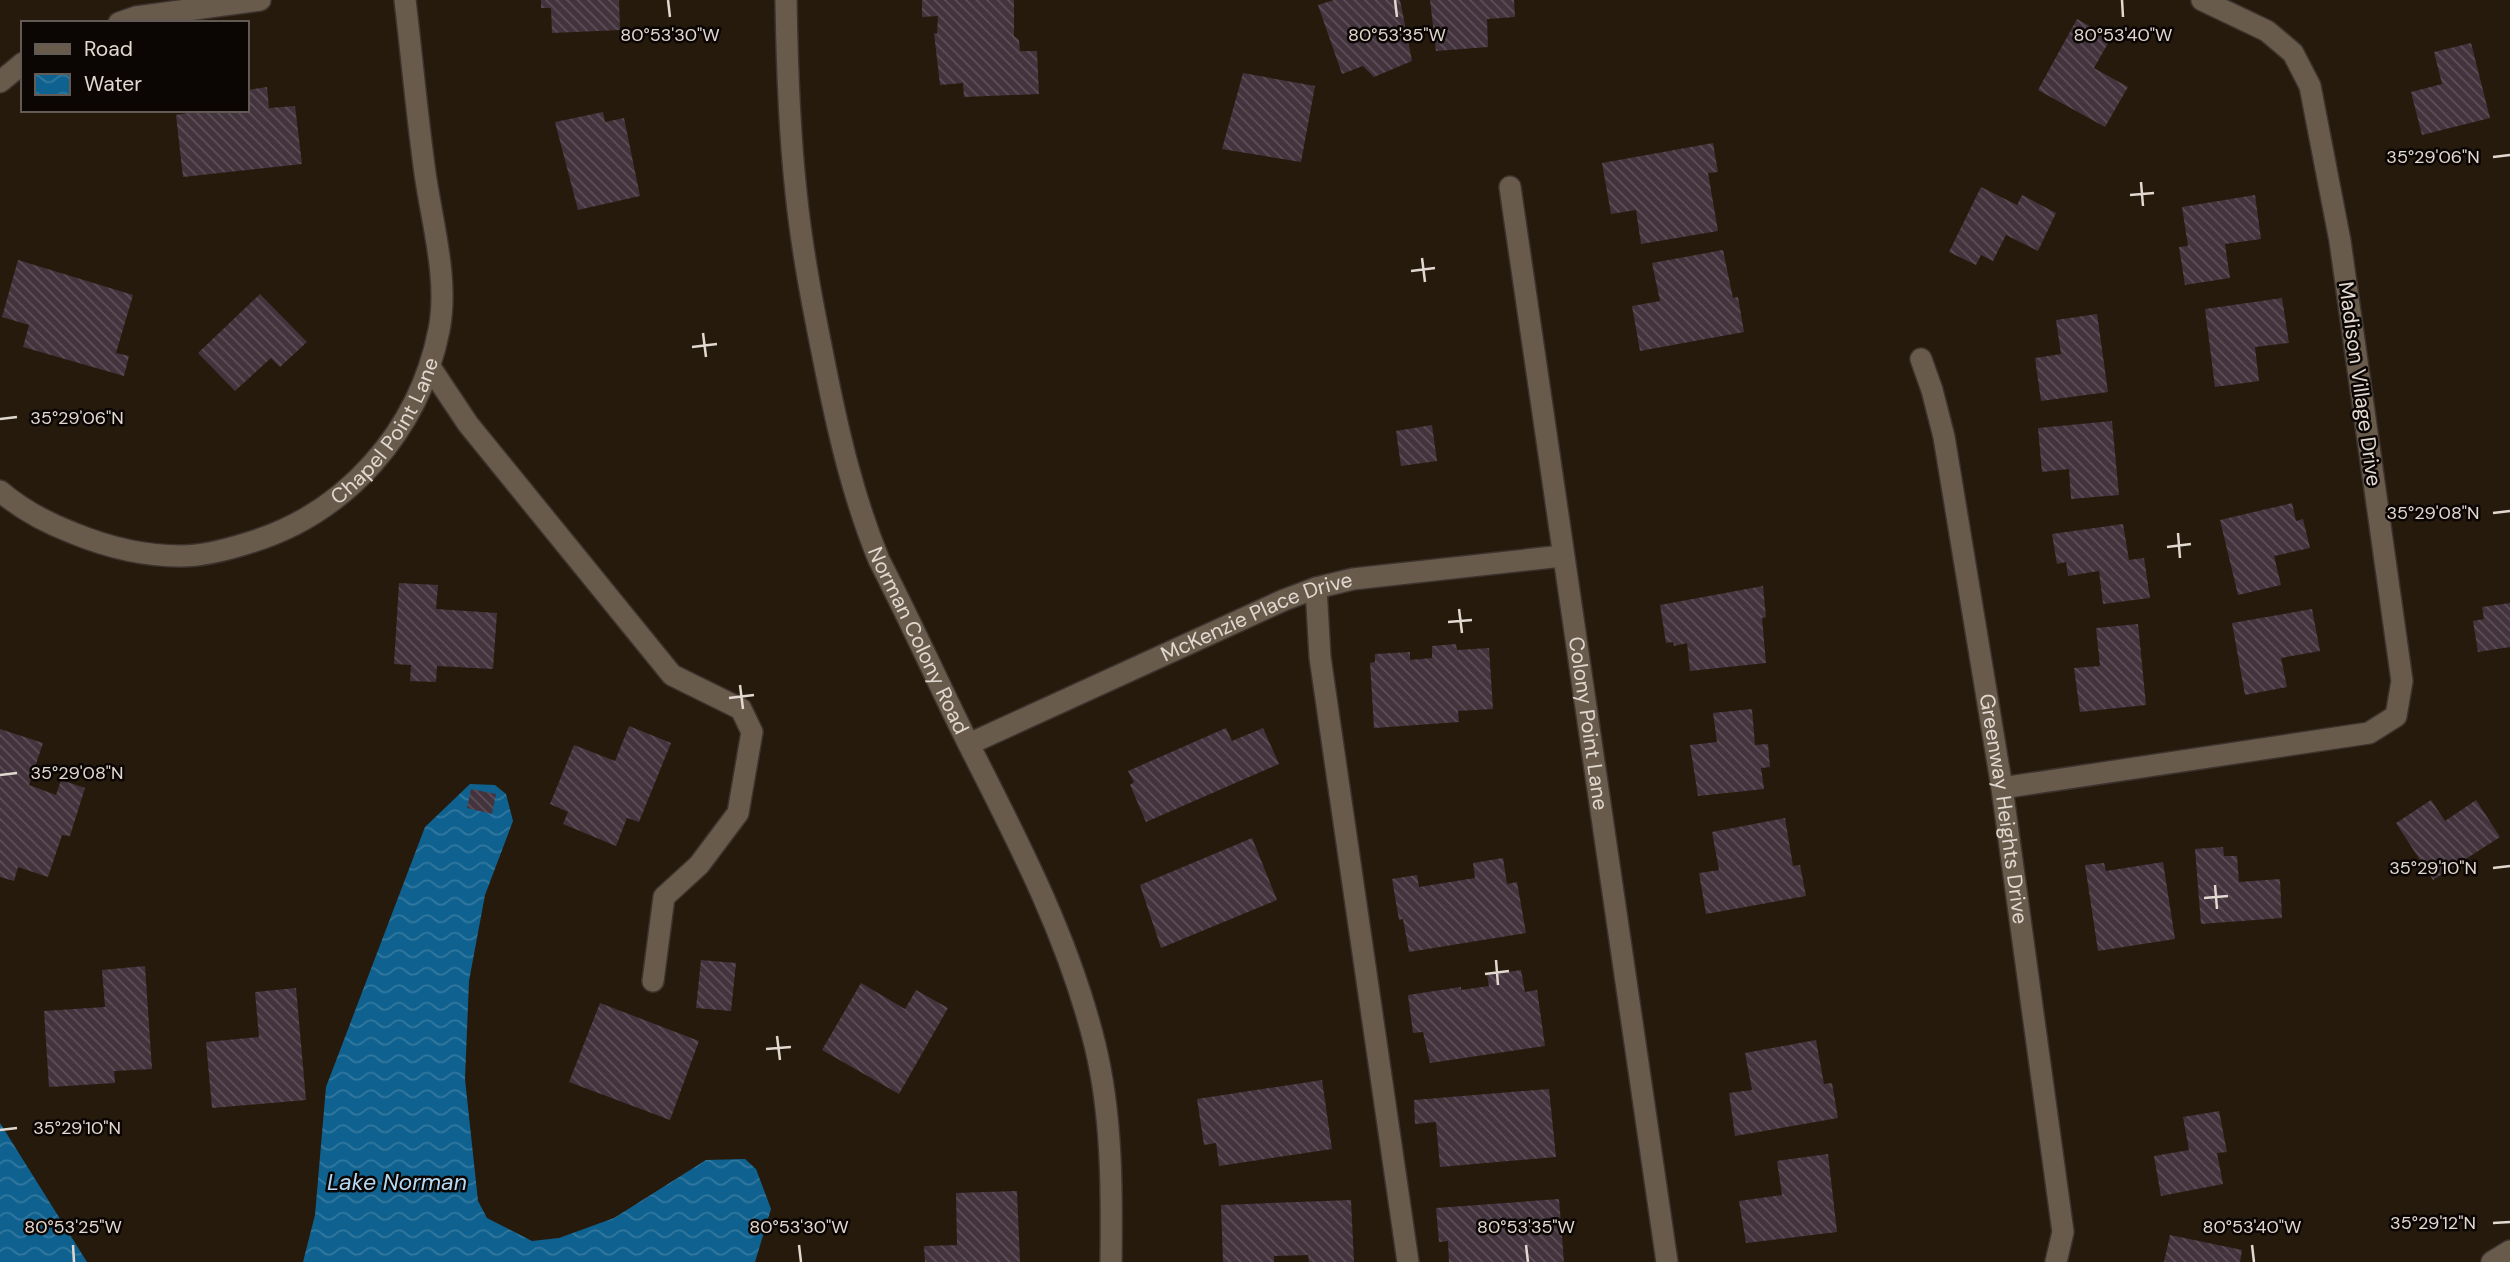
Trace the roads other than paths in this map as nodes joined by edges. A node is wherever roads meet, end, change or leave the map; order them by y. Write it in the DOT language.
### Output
graph roads {
  1 [pos="260,0"];
  2 [pos="405,0"];
  3 [pos="786,0"];
  4 [pos="2202,0"];
  5 [pos="126,21"];
  6 [pos="21,65"];
  7 [pos="0,82"];
  8 [pos="1510,187"];
  9 [pos="1921,359"];
  10 [pos="430,367"];
  11 [pos="0,491"];
  12 [pos="1562,556"];
  13 [pos="1316,588"];
  14 [pos="969,744"];
  15 [pos="2002,788"];
  16 [pos="653,981"];
  17 [pos="2510,1251"];
  18 [pos="1111,1262"];
  19 [pos="1408,1262"];
  20 [pos="1667,1262"];
  21 [pos="2056,1262"];
  22 [pos="2492,1262"];
  1 -- 5 [label="street"];
  2 -- 10 [label="street, Chapel Point Lane"];
  3 -- 14 [label="street, Norman Colony Road"];
  4 -- 15 [label="street, Madison Village Drive"];
  6 -- 7 [label="street"];
  8 -- 12 [label="street, Colony Point Lane"];
  9 -- 15 [label="street, Greenway Heights Drive"];
  10 -- 11 [label="street, Chapel Point Lane"];
  10 -- 16 [label="street"];
  12 -- 13 [label="street, McKenzie Place Drive"];
  12 -- 20 [label="street, Colony Point Lane"];
  13 -- 14 [label="street, McKenzie Place Drive"];
  13 -- 19 [label="street"];
  14 -- 18 [label="street, Norman Colony Road"];
  15 -- 21 [label="street, Greenway Heights Drive"];
  17 -- 22 [label="street"];
}
